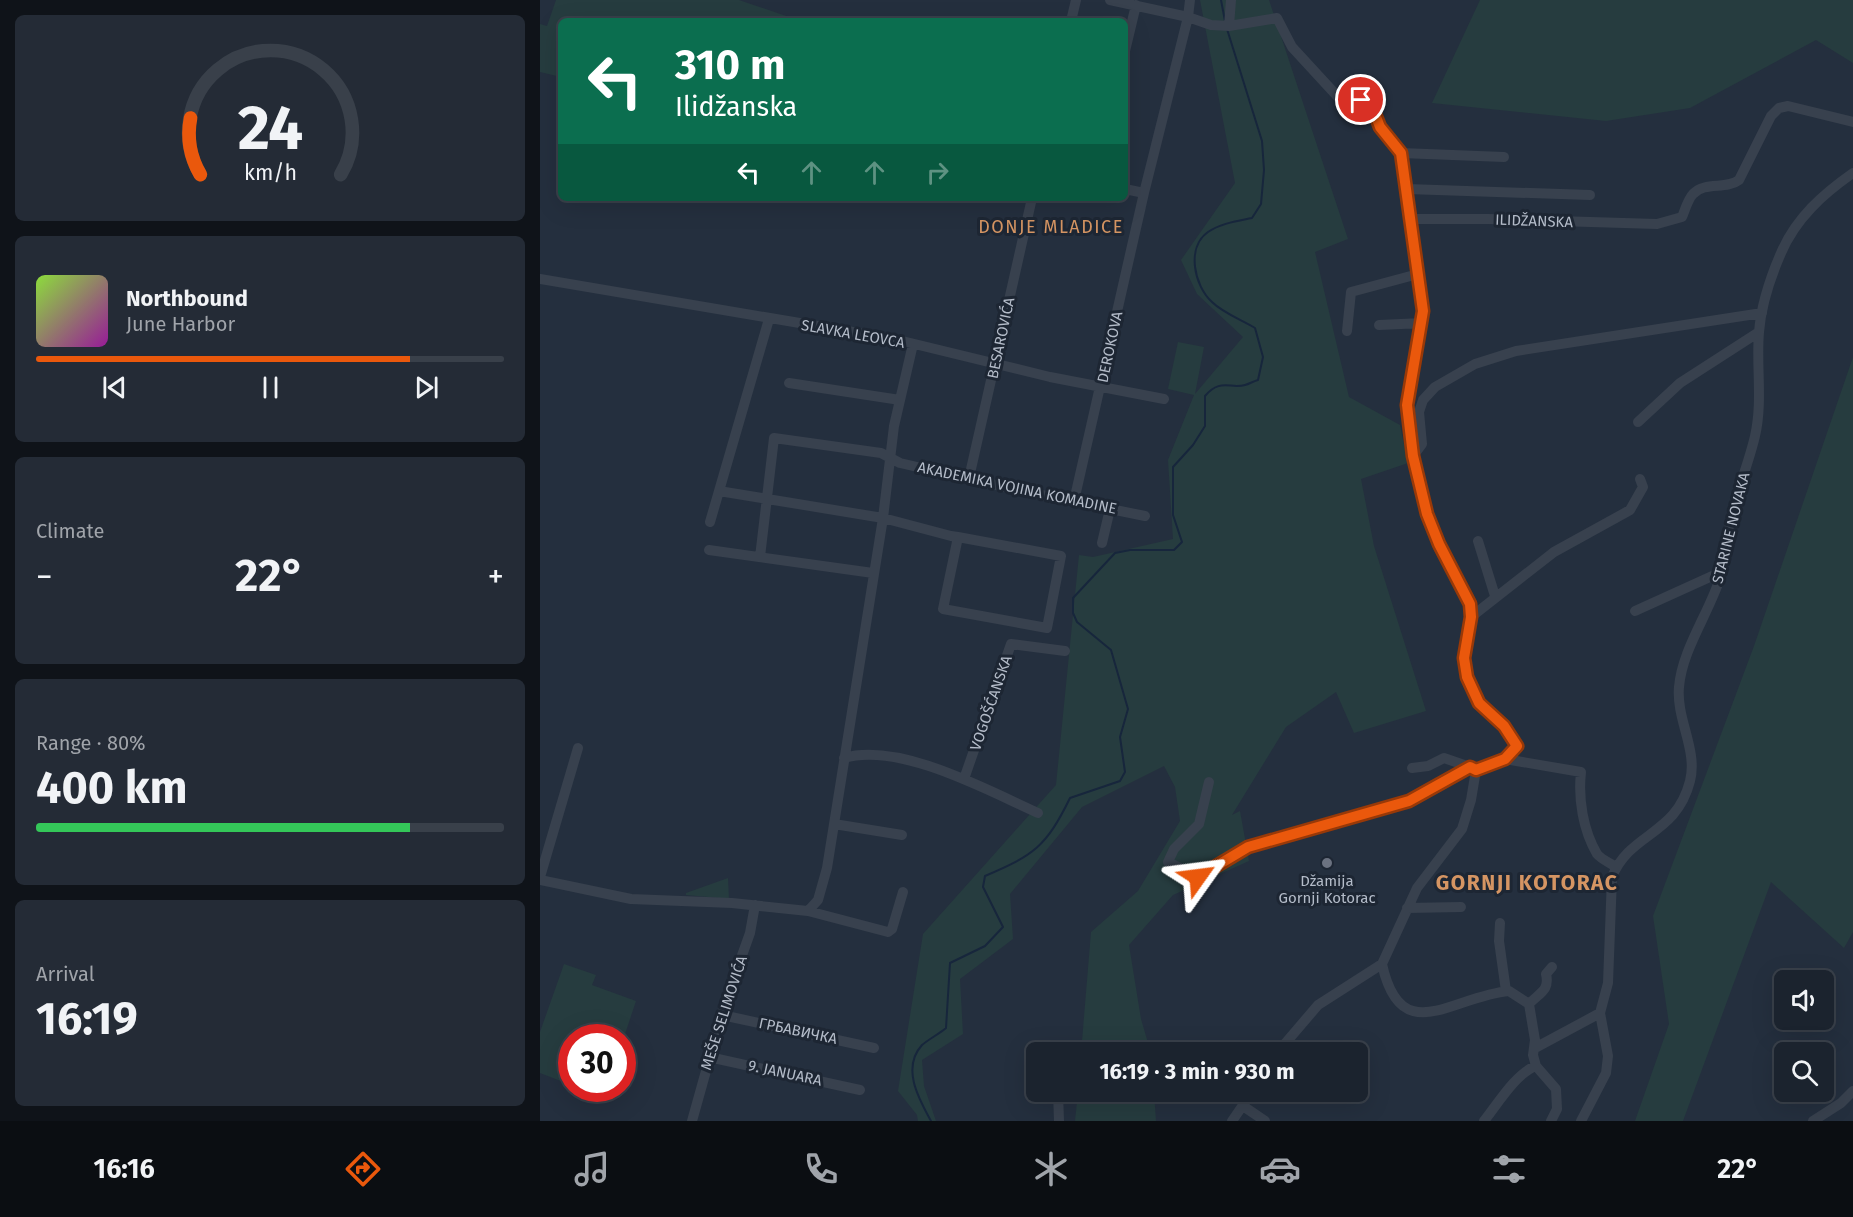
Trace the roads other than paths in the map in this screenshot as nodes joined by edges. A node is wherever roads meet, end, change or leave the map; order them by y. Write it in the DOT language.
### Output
graph roads {
  1 [pos="1076,0"];
  2 [pos="1110,0"];
  3 [pos="1190,0"];
  4 [pos="1231,0"];
  5 [pos="1136,5"];
  6 [pos="1188,17"];
  7 [pos="1072,18"];
  8 [pos="1229,26"];
  9 [pos="1128,38"];
  10 [pos="1853,122"];
  11 [pos="1401,153"];
  12 [pos="1504,157"];
  13 [pos="1853,173"];
  14 [pos="1407,189"];
  15 [pos="1128,190"];
  16 [pos="1144,194"];
  17 [pos="1590,195"];
  18 [pos="1031,201"];
  19 [pos="1412,219"];
  20 [pos="1418,274"];
  21 [pos="540,279"];
  22 [pos="1762,313"];
  23 [pos="769,320"];
  24 [pos="1423,323"];
  25 [pos="1379,325"];
  26 [pos="1347,331"];
  27 [pos="1759,332"];
  28 [pos="913,344"];
  29 [pos="995,364"];
  30 [pos="789,383"];
  31 [pos="1101,388"];
  32 [pos="1164,399"];
  33 [pos="900,400"];
  34 [pos="1638,422"];
  35 [pos="1413,456"];
  36 [pos="890,459"];
  37 [pos="969,478"];
  38 [pos="1640,479"];
  39 [pos="718,491"];
  40 [pos="766,500"];
  41 [pos="1074,501"];
  42 [pos="1110,509"];
  43 [pos="1145,516"];
  44 [pos="882,518"];
  45 [pos="710,522"];
  46 [pos="958,537"];
  47 [pos="1478,541"];
  48 [pos="1102,543"];
  49 [pos="709,550"];
  50 [pos="760,557"];
  51 [pos="1722,572"];
  52 [pos="873,573"];
  53 [pos="1495,596"];
  54 [pos="1635,611"];
  55 [pos="1471,617"];
  56 [pos="1065,651"];
  57 [pos="578,748"];
  58 [pos="844,758"];
  59 [pos="1505,759"];
  60 [pos="1412,768"];
  61 [pos="1473,769"];
  62 [pos="964,779"];
  63 [pos="1209,782"];
  64 [pos="1038,813"];
  65 [pos="834,824"];
  66 [pos="902,835"];
  67 [pos="1616,867"];
  68 [pos="540,878"];
  69 [pos="903,892"];
  70 [pos="754,905"];
  71 [pos="1461,907"];
  72 [pos="1407,908"];
  73 [pos="808,911"];
  74 [pos="1500,923"];
  75 [pos="1382,964"];
  76 [pos="1552,967"];
  77 [pos="1506,992"];
  78 [pos="1529,1004"];
  79 [pos="1600,1013"];
  80 [pos="722,1015"];
  81 [pos="1287,1042"];
  82 [pos="874,1048"];
  83 [pos="1535,1048"];
  84 [pos="710,1057"];
  85 [pos="1536,1066"];
  86 [pos="860,1090"];
  87 [pos="1853,1091"];
  88 [pos="1058,1102"];
  89 [pos="1246,1102"];
  90 [pos="1243,1106"];
  91 [pos="692,1121"];
  92 [pos="1059,1121"];
  93 [pos="1232,1121"];
  94 [pos="1265,1121"];
  95 [pos="1484,1121"];
  96 [pos="1551,1121"];
  97 [pos="1581,1121"];
  98 [pos="1813,1121"];
  1 -- 7 [label="street"];
  2 -- 5 [label="street"];
  3 -- 6 [label="street, DEROKOVA"];
  4 -- 8 [label="street"];
  5 -- 6 [label="street"];
  5 -- 9 [label="street"];
  6 -- 8 [label="street"];
  6 -- 16 [label="street, DEROKOVA"];
  8 -- 11 [label="street"];
  10 -- 19 [label="street, ILIDŽANSKA"];
  11 -- 12 [label="street"];
  11 -- 14 [label="street"];
  13 -- 22 [label="street, STARINE NOVAKA"];
  14 -- 17 [label="street, ILIDŽANSKA"];
  14 -- 19 [label="street"];
  15 -- 16 [label="street"];
  16 -- 31 [label="street, DEROKOVA"];
  18 -- 29 [label="street, BESAROVIĆA"];
  19 -- 20 [label="street"];
  20 -- 24 [label="street"];
  20 -- 26 [label="street"];
  21 -- 23 [label="street, SLAVKA LEOVCA"];
  22 -- 27 [label="street, STARINE NOVAKA"];
  22 -- 35 [label="street"];
  23 -- 28 [label="street, SLAVKA LEOVCA"];
  23 -- 39 [label="street"];
  24 -- 25 [label="street"];
  24 -- 35 [label="street"];
  27 -- 34 [label="street"];
  27 -- 51 [label="street, STARINE NOVAKA"];
  28 -- 29 [label="street, SLAVKA LEOVCA"];
  28 -- 33 [label="street"];
  29 -- 31 [label="street, SLAVKA LEOVCA"];
  29 -- 37 [label="street, BESAROVIĆA"];
  30 -- 33 [label="street"];
  31 -- 32 [label="street, SLAVKA LEOVCA"];
  31 -- 41 [label="street, DEROKOVA"];
  33 -- 36 [label="street"];
  35 -- 55 [label="street"];
  36 -- 37 [label="street, AKADEMIKA VOJINA KOMADINE"];
  36 -- 40 [label="street, AKADEMIKA VOJINA KOMADINE"];
  36 -- 44 [label="street"];
  37 -- 41 [label="street, AKADEMIKA VOJINA KOMADINE"];
  38 -- 53 [label="street"];
  39 -- 40 [label="street"];
  39 -- 45 [label="street"];
  40 -- 44 [label="street"];
  40 -- 50 [label="street, AKADEMIKA VOJINA KOMADINE"];
  41 -- 42 [label="street, AKADEMIKA VOJINA KOMADINE"];
  42 -- 43 [label="street, AKADEMIKA VOJINA KOMADINE"];
  42 -- 48 [label="street"];
  44 -- 46 [label="street"];
  44 -- 52 [label="street"];
  46 -- 46 [label="street"];
  47 -- 53 [label="street"];
  49 -- 50 [label="street"];
  50 -- 52 [label="street"];
  51 -- 54 [label="street"];
  51 -- 67 [label="street, STARINE NOVAKA"];
  52 -- 58 [label="street"];
  53 -- 55 [label="street"];
  55 -- 59 [label="street"];
  56 -- 62 [label="street, VOGOŠĆANSKA"];
  57 -- 68 [label="street"];
  58 -- 62 [label="street"];
  58 -- 65 [label="street"];
  59 -- 61 [label="street"];
  59 -- 67 [label="street"];
  60 -- 61 [label="street"];
  61 -- 63 [label="street"];
  61 -- 72 [label="street"];
  62 -- 64 [label="street"];
  65 -- 66 [label="street"];
  65 -- 73 [label="street"];
  67 -- 79 [label="street"];
  68 -- 70 [label="street"];
  69 -- 73 [label="street"];
  70 -- 73 [label="street"];
  70 -- 80 [label="street, MEŠE SELIMOVIĆA"];
  71 -- 72 [label="street"];
  72 -- 75 [label="street"];
  74 -- 77 [label="street"];
  75 -- 77 [label="street"];
  75 -- 81 [label="street"];
  76 -- 78 [label="street"];
  77 -- 78 [label="street"];
  78 -- 83 [label="street"];
  79 -- 83 [label="street"];
  79 -- 97 [label="street"];
  80 -- 82 [label="street, ГРБАВИЧКА"];
  80 -- 84 [label="street, MEŠE SELIMOVIĆA"];
  83 -- 85 [label="street"];
  84 -- 86 [label="street, 9. JANUARA"];
  84 -- 91 [label="street, MEŠE SELIMOVIĆA"];
  85 -- 95 [label="street"];
  85 -- 96 [label="street"];
  87 -- 98 [label="street"];
  88 -- 92 [label="street"];
  89 -- 90 [label="street"];
  90 -- 93 [label="street"];
  90 -- 94 [label="street"];
}
